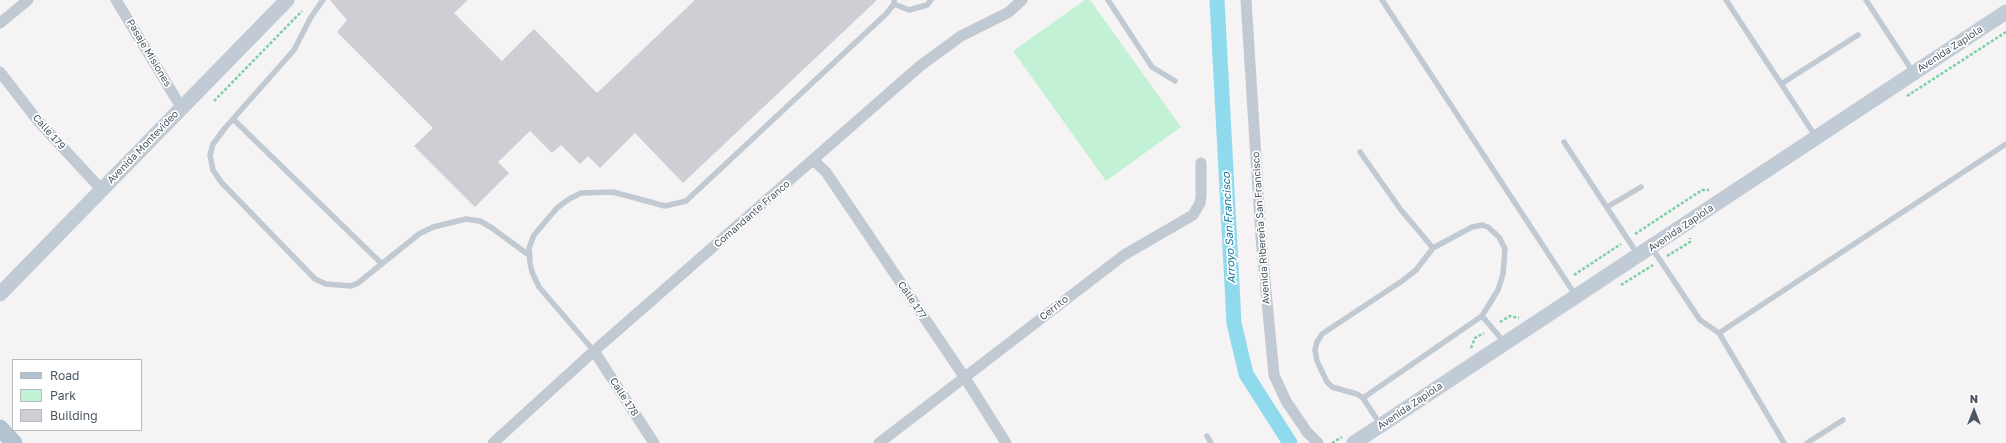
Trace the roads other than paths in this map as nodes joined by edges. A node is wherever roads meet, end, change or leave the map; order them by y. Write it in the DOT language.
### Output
graph roads {
  1 [pos="28,0"];
  2 [pos="116,0"];
  3 [pos="287,0"];
  4 [pos="323,0"];
  5 [pos="931,0"];
  6 [pos="1022,0"];
  7 [pos="1108,0"];
  8 [pos="1246,0"];
  9 [pos="1382,0"];
  10 [pos="1726,0"];
  11 [pos="1866,0"];
  12 [pos="894,2"];
  13 [pos="2006,12"];
  14 [pos="0,23"];
  15 [pos="1858,35"];
  16 [pos="0,72"];
  17 [pos="1914,73"];
  18 [pos="1175,81"];
  19 [pos="1782,84"];
  20 [pos="182,107"];
  21 [pos="233,119"];
  22 [pos="1817,137"];
  23 [pos="1564,142"];
  24 [pos="2006,144"];
  25 [pos="1360,152"];
  26 [pos="814,160"];
  27 [pos="1200,164"];
  28 [pos="1641,187"];
  29 [pos="102,190"];
  30 [pos="1607,207"];
  31 [pos="1433,248"];
  32 [pos="1652,248"];
  33 [pos="530,256"];
  34 [pos="1639,256"];
  35 [pos="382,264"];
  36 [pos="0,294"];
  37 [pos="1576,296"];
  38 [pos="1482,316"];
  39 [pos="1719,333"];
  40 [pos="1505,343"];
  41 [pos="594,351"];
  42 [pos="965,378"];
  43 [pos="1363,398"];
  44 [pos="1844,420"];
  45 [pos="1381,426"];
  46 [pos="0,428"];
  47 [pos="1207,436"];
  48 [pos="14,443"];
  49 [pos="493,443"];
  50 [pos="654,443"];
  51 [pos="879,443"];
  52 [pos="1006,443"];
  53 [pos="1211,443"];
  54 [pos="1318,443"];
  55 [pos="1354,443"];
  56 [pos="1784,443"];
  57 [pos="1807,443"];
  1 -- 14 [label="street"];
  2 -- 20 [label="street, Pasaje Misiones"];
  3 -- 20 [label="main road, Avenida Montevideo"];
  4 -- 21 [label="lane"];
  5 -- 12 [label="lane"];
  6 -- 26 [label="street, Comandante Franco"];
  7 -- 18 [label="lane"];
  8 -- 54 [label="street, Avenida Ribereña San Francisco"];
  9 -- 37 [label="lane"];
  10 -- 19 [label="lane"];
  11 -- 17 [label="lane"];
  12 -- 33 [label="lane"];
  13 -- 17 [label="main road, Avenida Zapiola"];
  15 -- 19 [label="lane"];
  16 -- 29 [label="street, Calle 179"];
  17 -- 22 [label="main road, Avenida Zapiola"];
  19 -- 22 [label="lane"];
  20 -- 29 [label="main road, Avenida Montevideo"];
  21 -- 35 [label="lane"];
  21 -- 35 [label="lane"];
  22 -- 32 [label="main road, Avenida Zapiola"];
  23 -- 30 [label="lane"];
  24 -- 39 [label="lane"];
  25 -- 31 [label="lane"];
  26 -- 41 [label="street, Comandante Franco"];
  26 -- 42 [label="street, Calle 177"];
  27 -- 42 [label="street, Cerrito"];
  28 -- 30 [label="lane"];
  29 -- 36 [label="main road, Avenida Montevideo"];
  30 -- 34 [label="lane"];
  31 -- 38 [label="lane"];
  31 -- 43 [label="lane"];
  32 -- 34 [label="main road, Avenida Zapiola"];
  32 -- 39 [label="lane"];
  33 -- 35 [label="lane"];
  33 -- 41 [label="lane"];
  34 -- 37 [label="main road, Avenida Zapiola"];
  37 -- 40 [label="main road, Avenida Zapiola"];
  38 -- 40 [label="lane"];
  38 -- 43 [label="lane"];
  39 -- 56 [label="lane"];
  40 -- 45 [label="main road, Avenida Zapiola"];
  41 -- 49 [label="street, Comandante Franco"];
  41 -- 50 [label="street, Calle 178"];
  42 -- 51 [label="street, Cerrito"];
  42 -- 52 [label="street, Calle 177"];
  43 -- 45 [label="lane"];
  44 -- 57 [label="lane"];
  45 -- 55 [label="main road, Avenida Zapiola"];
  46 -- 48 [label="main road"];
  47 -- 53 [label="lane"];
}
